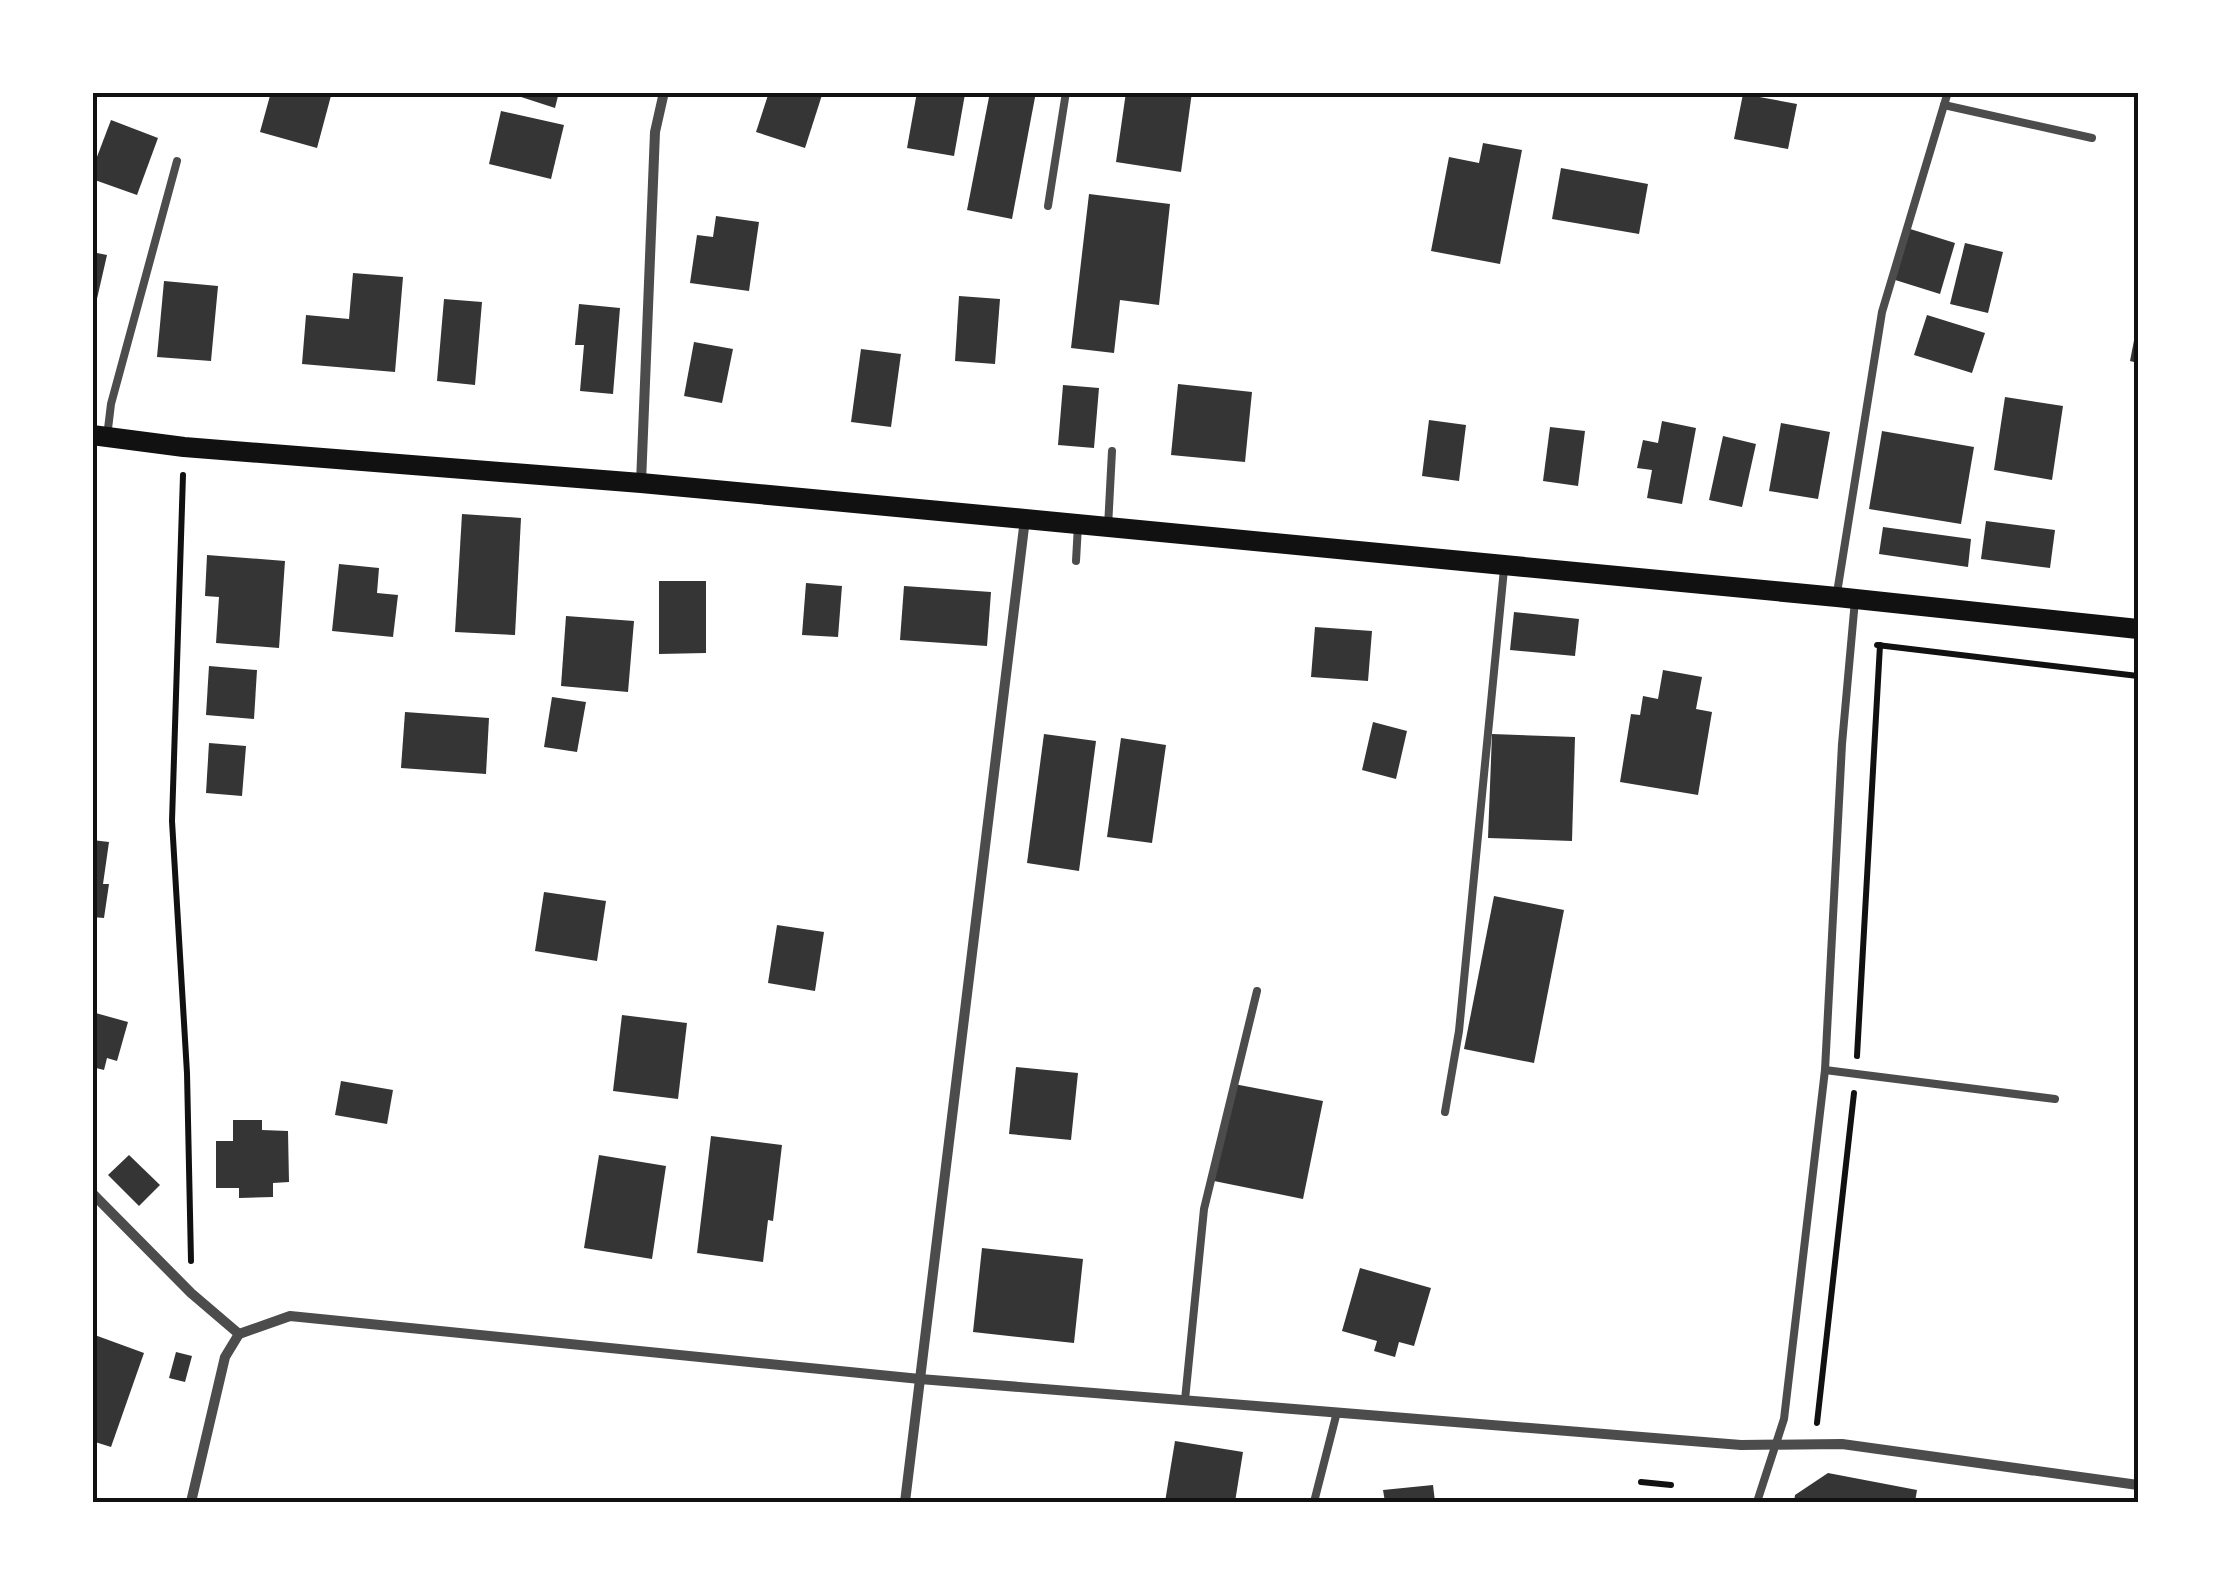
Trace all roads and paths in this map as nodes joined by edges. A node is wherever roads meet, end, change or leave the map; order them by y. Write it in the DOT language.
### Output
graph roads {
  1 [pos="664,92"];
  2 [pos="1066,92"];
  3 [pos="1948,92"];
  4 [pos="1944,105"];
  5 [pos="2092,138"];
  6 [pos="177,161"];
  7 [pos="1048,206"];
  8 [pos="100,436"];
  9 [pos="184,447"];
  10 [pos="1112,451"];
  11 [pos="641,483"];
  12 [pos="1025,519"];
  13 [pos="1078,524"];
  14 [pos="1108,527"];
  15 [pos="1076,561"];
  16 [pos="1504,565"];
  17 [pos="1846,598"];
  18 [pos="2138,629"];
  19 [pos="1851,642"];
  20 [pos="1880,645"];
  21 [pos="2138,676"];
  22 [pos="1257,991"];
  23 [pos="1825,1070"];
  24 [pos="1856,1074"];
  25 [pos="2056,1099"];
  26 [pos="1445,1112"];
  27 [pos="92,1193"];
  28 [pos="191,1292"];
  29 [pos="239,1334"];
  30 [pos="920,1379"];
  31 [pos="1185,1400"];
  32 [pos="1337,1412"];
  33 [pos="1814,1444"];
  34 [pos="1776,1445"];
  35 [pos="1640,1482"];
  36 [pos="1671,1485"];
  37 [pos="2138,1486"];
  38 [pos="191,1502"];
  39 [pos="904,1502"];
  40 [pos="1314,1502"];
  41 [pos="1757,1502"];
  1 -- 11 [label="street"];
  2 -- 7 [label="lane"];
  3 -- 4 [label="lane"];
  4 -- 5 [label="lane"];
  4 -- 17 [label="lane"];
  6 -- 8 [label="lane"];
  8 -- 9 [label="main road"];
  9 -- 11 [label="main road"];
  9 -- 28 [label="path"];
  10 -- 14 [label="lane"];
  11 -- 12 [label="main road"];
  12 -- 13 [label="main road"];
  12 -- 30 [label="street"];
  13 -- 14 [label="main road"];
  13 -- 15 [label="lane"];
  14 -- 16 [label="main road"];
  16 -- 17 [label="main road"];
  16 -- 26 [label="lane"];
  17 -- 18 [label="main road"];
  17 -- 19 [label="lane"];
  19 -- 20 [label="path"];
  19 -- 23 [label="lane"];
  20 -- 21 [label="path"];
  20 -- 24 [label="path"];
  22 -- 31 [label="lane"];
  23 -- 24 [label="lane"];
  23 -- 34 [label="lane"];
  24 -- 25 [label="lane"];
  24 -- 33 [label="path"];
  27 -- 28 [label="street"];
  28 -- 29 [label="street"];
  29 -- 30 [label="street"];
  29 -- 38 [label="street"];
  30 -- 31 [label="street"];
  30 -- 39 [label="street"];
  31 -- 32 [label="street"];
  32 -- 34 [label="street"];
  32 -- 40 [label="lane"];
  33 -- 34 [label="street"];
  33 -- 37 [label="street"];
  34 -- 41 [label="lane"];
  35 -- 36 [label="path"];
}
